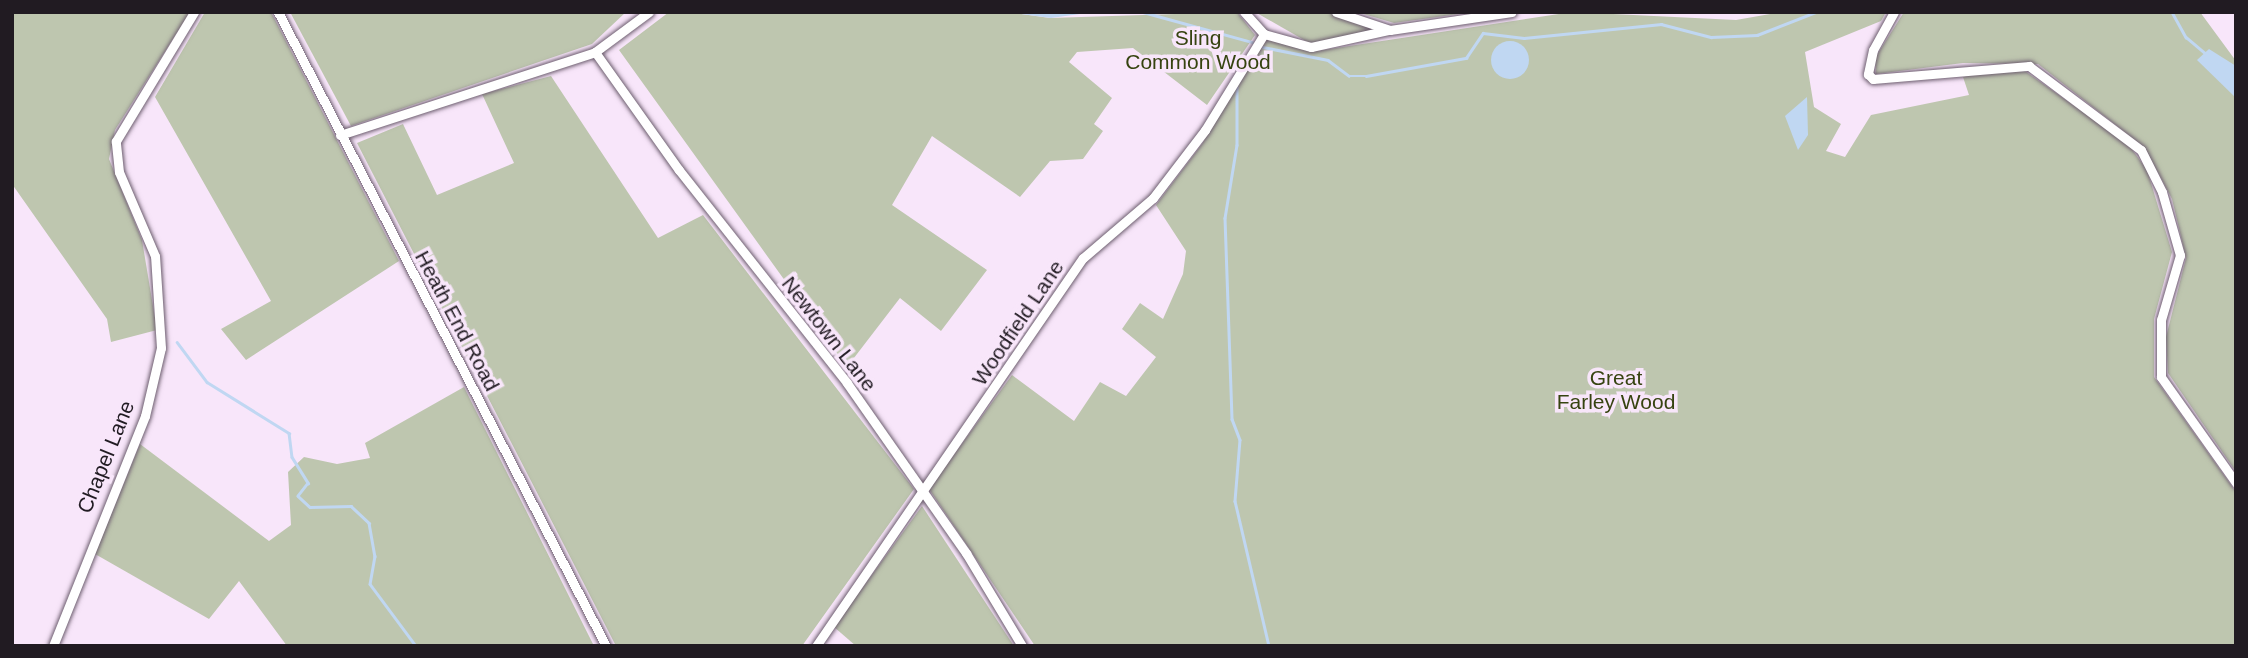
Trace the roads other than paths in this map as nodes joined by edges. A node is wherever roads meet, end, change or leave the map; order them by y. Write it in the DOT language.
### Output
graph roads {
  1 [pos="194,12"];
  2 [pos="278,12"];
  3 [pos="649,12"];
  4 [pos="1244,12"];
  5 [pos="1336,12"];
  6 [pos="1511,12"];
  7 [pos="1894,12"];
  8 [pos="1390,30"];
  9 [pos="1264,34"];
  10 [pos="595,52"];
  11 [pos="340,135"];
  12 [pos="2236,483"];
  13 [pos="922,490"];
  14 [pos="52,646"];
  15 [pos="606,646"];
  16 [pos="817,646"];
  17 [pos="1022,646"];
  1 -- 14 [label="street, Chapel Lane"];
  2 -- 11 [label="street, Heath End Road"];
  3 -- 10 [label="street"];
  4 -- 9 [label="street"];
  5 -- 8 [label="street"];
  6 -- 8 [label="street"];
  7 -- 12 [label="street"];
  8 -- 9 [label="street"];
  9 -- 13 [label="street, Woodfield Lane"];
  10 -- 11 [label="street"];
  10 -- 13 [label="street, Newtown Lane"];
  11 -- 15 [label="street, Heath End Road"];
  13 -- 16 [label="street, Woodfield Lane"];
  13 -- 17 [label="street, Newtown Lane"];
}
